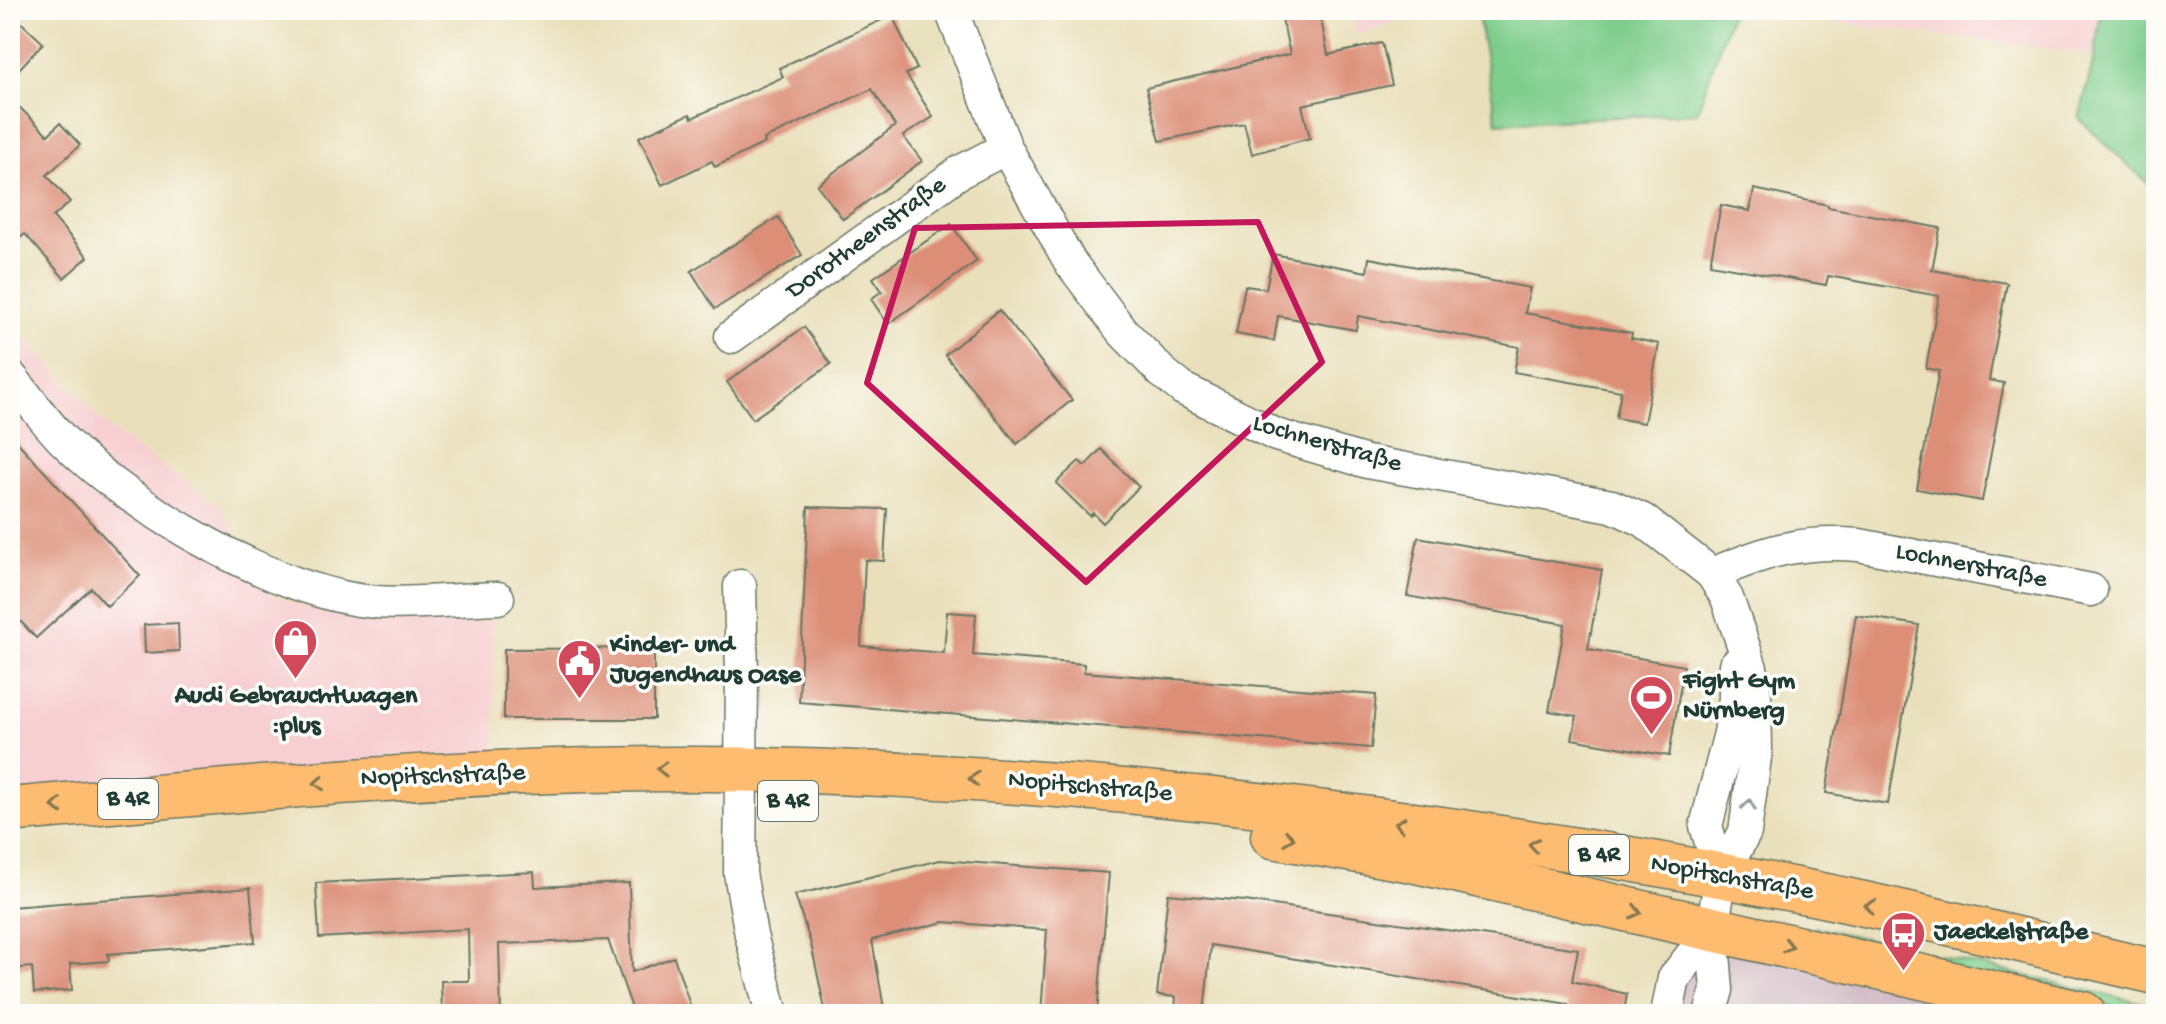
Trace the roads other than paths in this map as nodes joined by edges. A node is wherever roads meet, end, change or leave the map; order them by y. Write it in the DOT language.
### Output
graph roads {
  1 [pos="951,10"];
  2 [pos="1006,148"];
  3 [pos="731,337"];
  4 [pos="10,376"];
  5 [pos="1712,574"];
  6 [pos="740,586"];
  7 [pos="2091,590"];
  8 [pos="498,598"];
  9 [pos="740,784"];
  10 [pos="10,810"];
  11 [pos="10,841"];
  12 [pos="1721,876"];
  13 [pos="1712,929"];
  14 [pos="2156,972"];
  15 [pos="772,1014"];
  16 [pos="1667,1014"];
  17 [pos="1710,1014"];
  18 [pos="2083,1014"];
  1 -- 2 [label="street, Lochnerstraße"];
  2 -- 3 [label="street, Dorotheenstraße"];
  2 -- 5 [label="street, Lochnerstraße"];
  4 -- 8 [label="street"];
  5 -- 7 [label="street, Lochnerstraße"];
  5 -- 12 [label="street, Lochnerstraße"];
  6 -- 9 [label="street"];
  9 -- 10 [label="main road, Nopitschstraße / B 4R, one-way"];
  9 -- 11 [label="main road, Nopitschstraße / B 4R"];
  12 -- 9 [label="main road, Nopitschstraße / B 4R, one-way"];
  9 -- 13 [label="main road, Nopitschstraße / B 4R, one-way"];
  9 -- 15 [label="street"];
  12 -- 13 [label="street, Lochnerstraße"];
  14 -- 12 [label="main road, Nopitschstraße / B 4R, one-way"];
  13 -- 16 [label="street"];
  13 -- 17 [label="street"];
  13 -- 18 [label="main road, Nopitschstraße / B 4R, one-way"];
}
